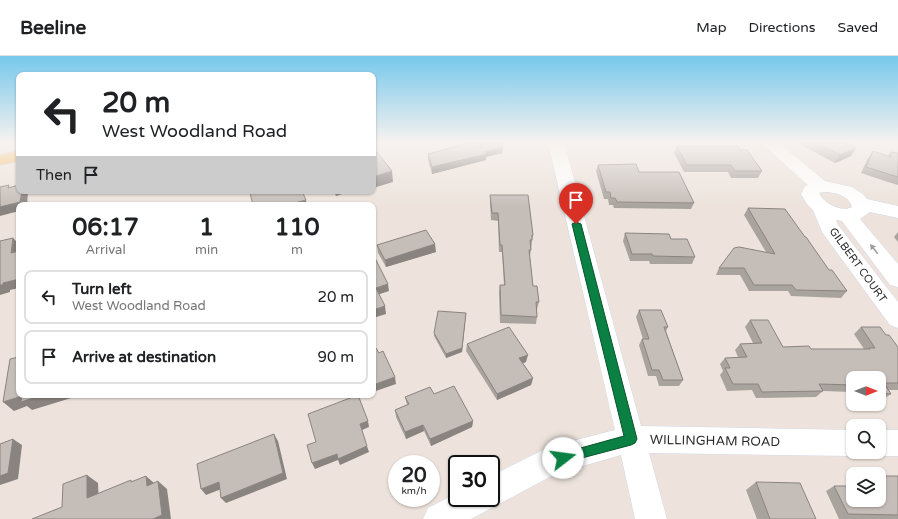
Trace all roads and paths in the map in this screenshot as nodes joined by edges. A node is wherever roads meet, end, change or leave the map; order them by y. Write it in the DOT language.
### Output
graph roads {
  1 [pos="561,164"];
  2 [pos="794,164"];
  3 [pos="820,186"];
  4 [pos="822,208"];
  5 [pos="854,210"];
  6 [pos="898,212"];
  7 [pos="898,279"];
  8 [pos="896,313"];
  9 [pos="631,439"];
  10 [pos="846,443"];
  11 [pos="886,443"];
  12 [pos="898,443"];
  13 [pos="500,487"];
  14 [pos="462,507"];
  15 [pos="439,519"];
  16 [pos="651,519"];
  1 -- 9 [label="street"];
  2 -- 3 [label="street"];
  3 -- 4 [label="street"];
  3 -- 5 [label="street"];
  4 -- 5 [label="street"];
  4 -- 8 [label="street, GILBERT COURT"];
  5 -- 6 [label="street"];
  7 -- 5 [label="street, GILBERT COURT, one-way"];
  9 -- 10 [label="street, WILLINGHAM ROAD"];
  9 -- 13 [label="street, WILLINGHAM ROAD"];
  9 -- 16 [label="street"];
  11 -- 12 [label="street"];
  14 -- 15 [label="street"];
}
